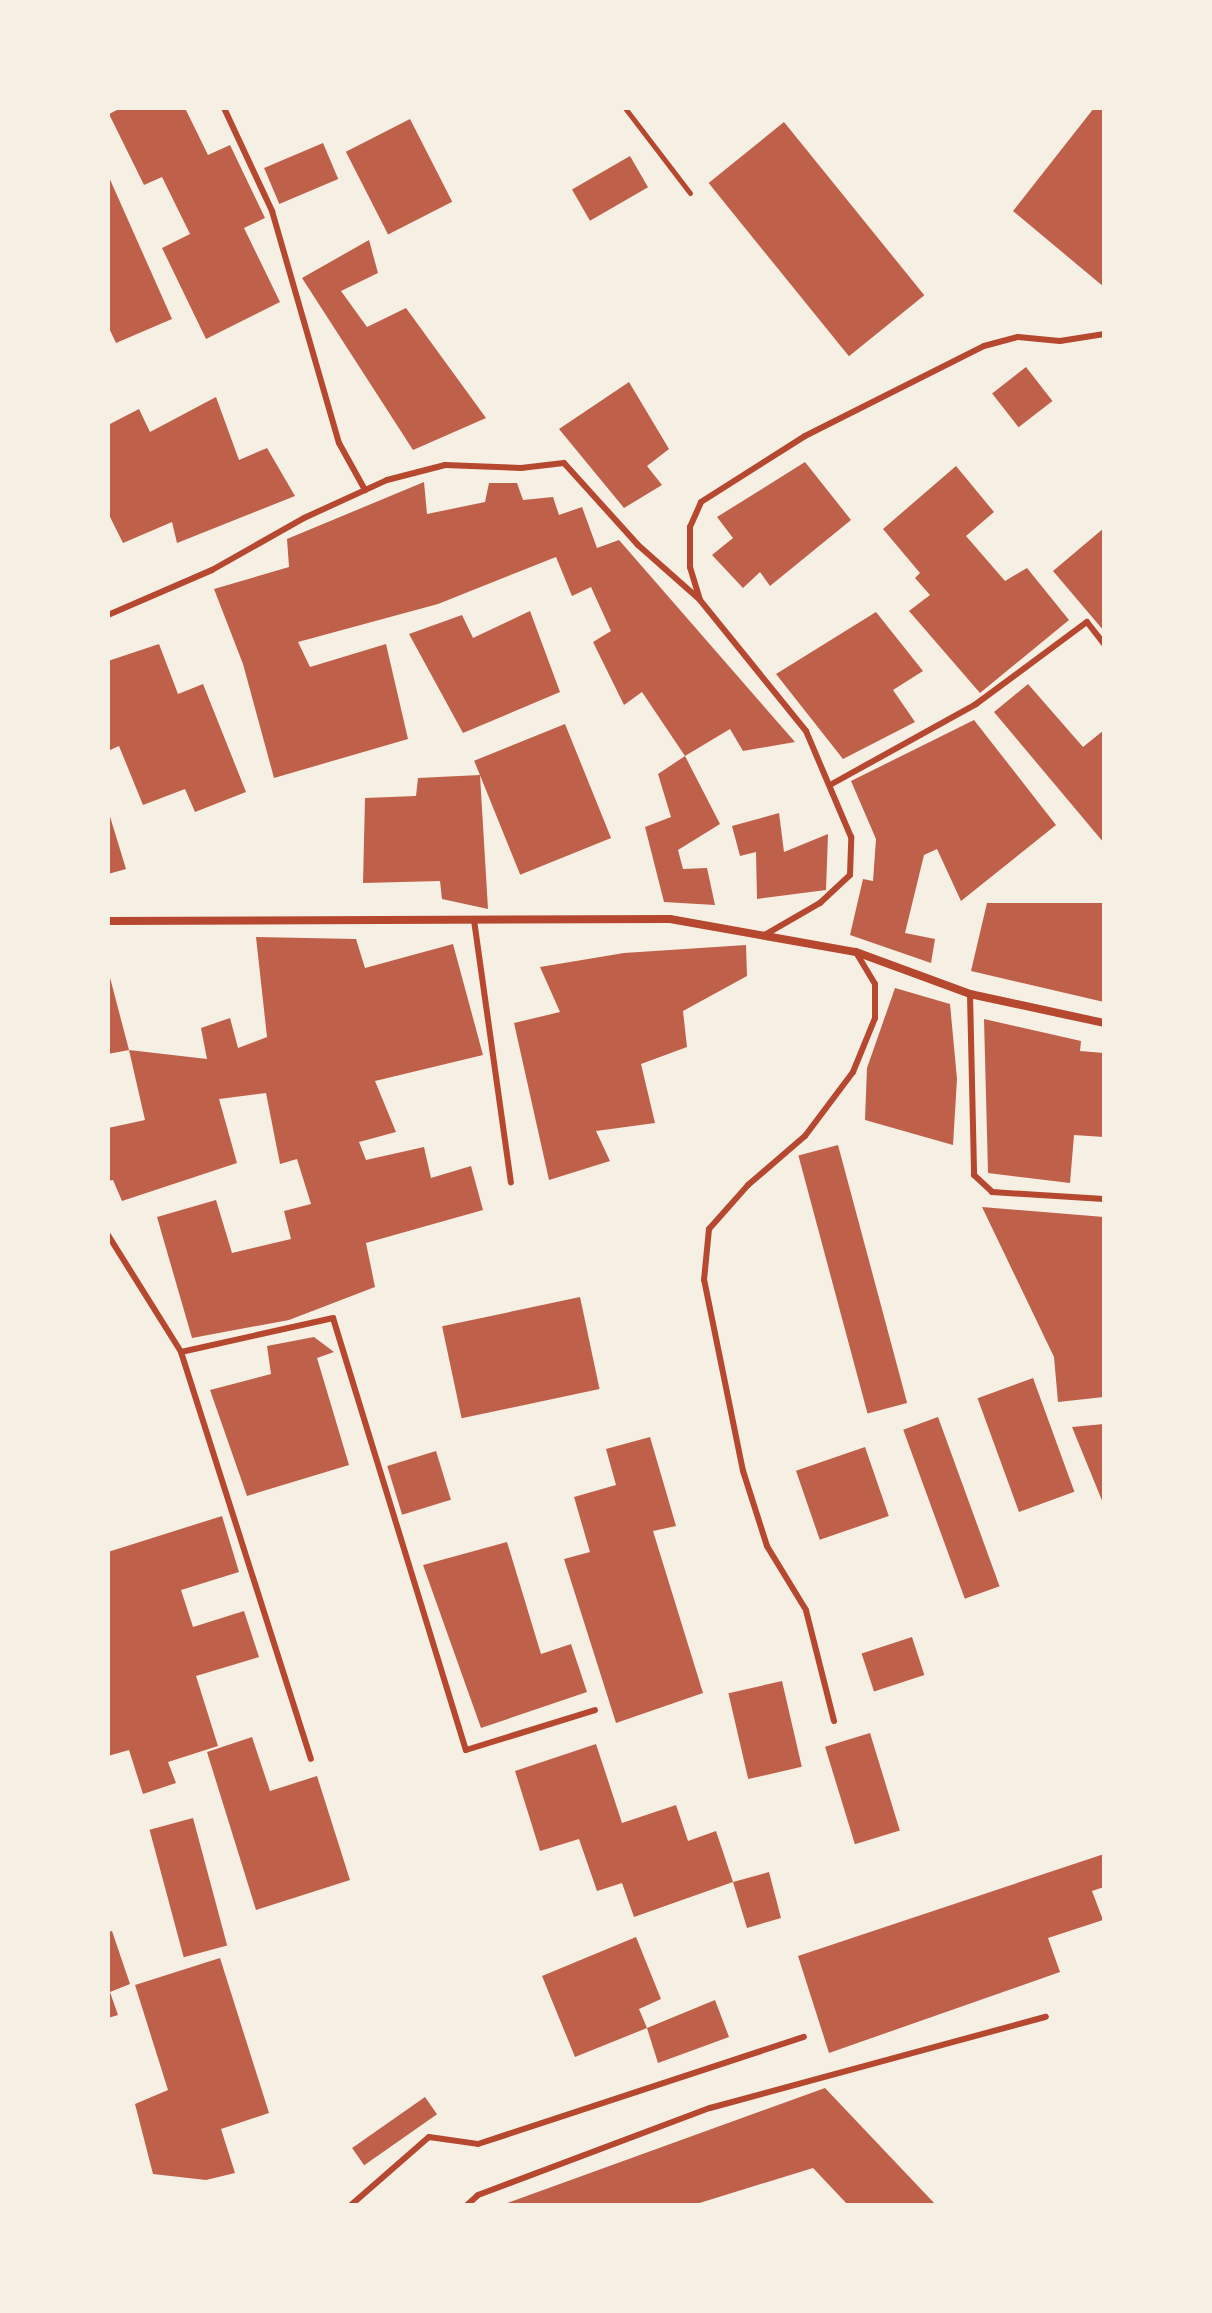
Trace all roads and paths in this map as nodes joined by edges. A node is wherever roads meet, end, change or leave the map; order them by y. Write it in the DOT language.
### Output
graph roads {
  1 [pos="224,108"];
  2 [pos="625,108"];
  3 [pos="690,193"];
  4 [pos="1104,334"];
  5 [pos="365,490"];
  6 [pos="700,600"];
  7 [pos="108,615"];
  8 [pos="1104,644"];
  9 [pos="830,785"];
  10 [pos="474,920"];
  11 [pos="108,921"];
  12 [pos="763,936"];
  13 [pos="856,952"];
  14 [pos="970,994"];
  15 [pos="1104,1023"];
  16 [pos="511,1182"];
  17 [pos="1104,1199"];
  18 [pos="108,1235"];
  19 [pos="181,1352"];
  20 [pos="595,1710"];
  21 [pos="834,1721"];
  22 [pos="311,1759"];
  23 [pos="1046,2017"];
  24 [pos="804,2037"];
  25 [pos="351,2205"];
  26 [pos="467,2205"];
  1 -- 5 [label="lane"];
  2 -- 3 [label="path"];
  4 -- 6 [label="lane"];
  5 -- 6 [label="lane"];
  5 -- 7 [label="lane"];
  6 -- 9 [label="lane"];
  8 -- 9 [label="lane"];
  9 -- 12 [label="lane"];
  10 -- 11 [label="street"];
  10 -- 12 [label="street"];
  10 -- 16 [label="lane"];
  12 -- 13 [label="street"];
  13 -- 14 [label="street"];
  13 -- 21 [label="lane"];
  14 -- 15 [label="street"];
  14 -- 17 [label="lane"];
  18 -- 19 [label="lane"];
  19 -- 20 [label="lane"];
  19 -- 22 [label="lane"];
  23 -- 26 [label="lane"];
  24 -- 25 [label="lane"];
}
